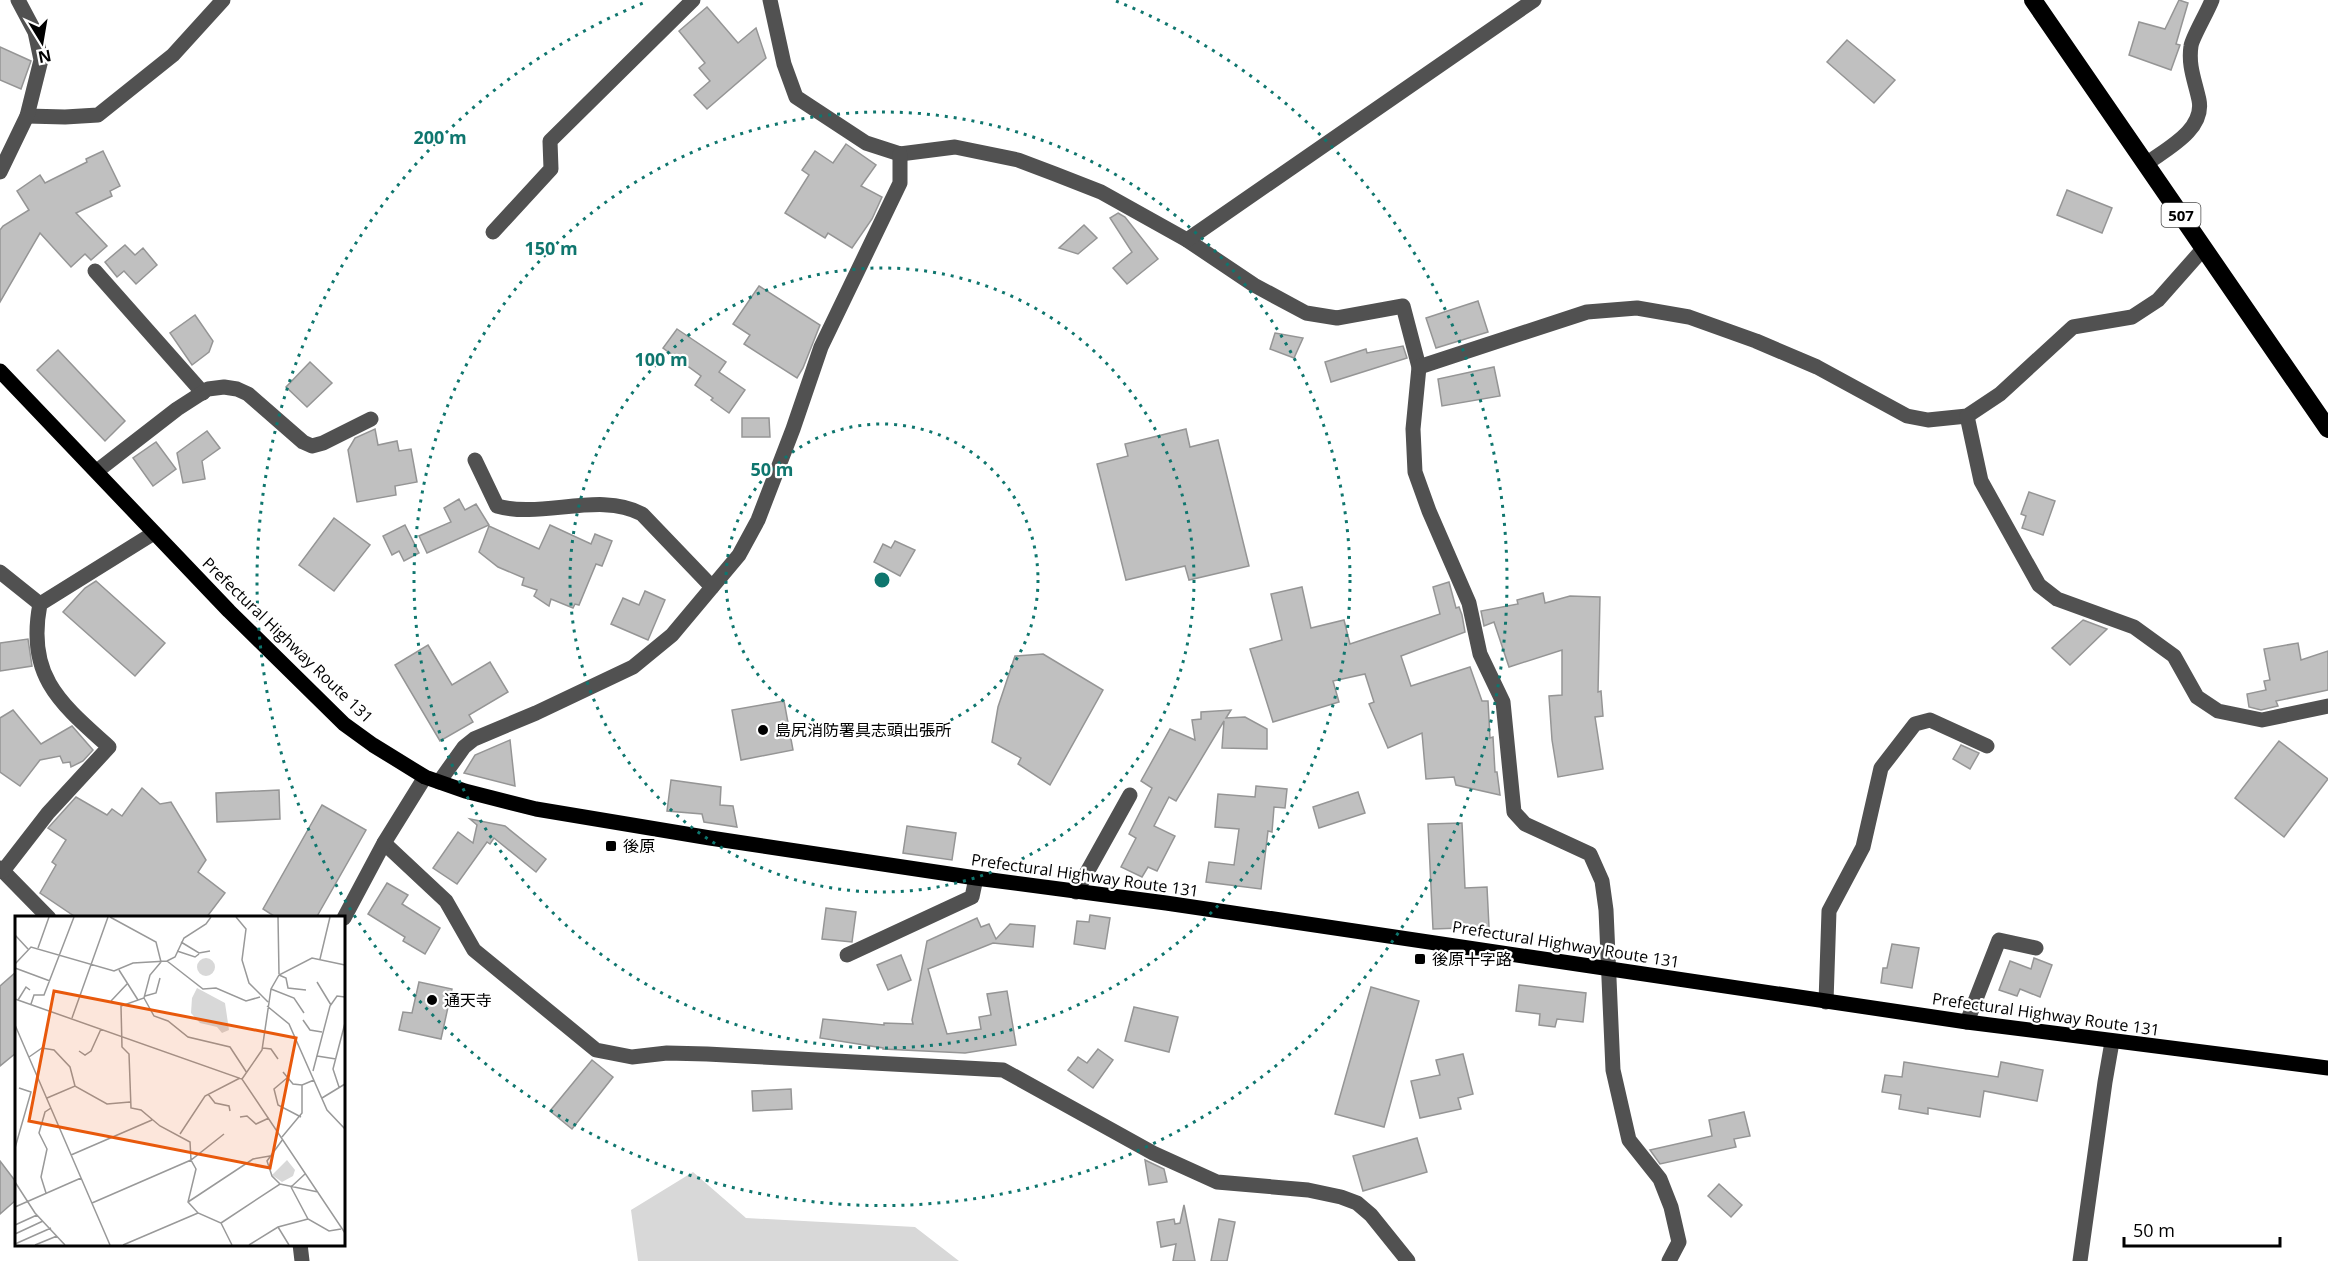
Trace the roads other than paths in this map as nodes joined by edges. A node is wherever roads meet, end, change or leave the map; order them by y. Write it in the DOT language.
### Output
graph roads {
  1 [pos="18,0"];
  2 [pos="223,0"];
  3 [pos="693,0"];
  4 [pos="770,0"];
  5 [pos="1534,0"];
  6 [pos="2033,0"];
  7 [pos="2212,0"];
  8 [pos="27,116"];
  9 [pos="900,154"];
  10 [pos="2146,164"];
  11 [pos="0,172"];
  12 [pos="493,232"];
  13 [pos="1187,240"];
  14 [pos="2204,248"];
  15 [pos="95,271"];
  16 [pos="1419,367"];
  17 [pos="0,370"];
  18 [pos="203,393"];
  19 [pos="1967,416"];
  20 [pos="371,419"];
  21 [pos="2328,429"];
  22 [pos="475,460"];
  23 [pos="97,471"];
  24 [pos="154,533"];
  25 [pos="0,572"];
  26 [pos="712,587"];
  27 [pos="40,604"];
  28 [pos="2324,712"];
  29 [pos="1987,746"];
  30 [pos="432,779"];
  31 [pos="1130,795"];
  32 [pos="384,843"];
  33 [pos="2,870"];
  34 [pos="976,878"];
  35 [pos="1076,892"];
  36 [pos="47,916"];
  37 [pos="345,916"];
  38 [pos="2036,948"];
  39 [pos="847,955"];
  40 [pos="1609,969"];
  41 [pos="1826,1002"];
  42 [pos="1967,1022"];
  43 [pos="2112,1042"];
  44 [pos="2328,1068"];
  45 [pos="300,1246"];
  46 [pos="302,1261"];
  47 [pos="1408,1261"];
  48 [pos="1669,1261"];
  49 [pos="2080,1261"];
  1 -- 8 [label="street"];
  2 -- 8 [label="street"];
  3 -- 12 [label="street"];
  4 -- 9 [label="street"];
  5 -- 13 [label="street"];
  6 -- 10 [label="highway, 507"];
  7 -- 10 [label="street"];
  8 -- 11 [label="street"];
  9 -- 13 [label="street"];
  9 -- 26 [label="street"];
  10 -- 14 [label="highway, 507"];
  13 -- 16 [label="street"];
  14 -- 19 [label="street"];
  14 -- 21 [label="highway, 507"];
  15 -- 18 [label="street"];
  16 -- 19 [label="street"];
  16 -- 40 [label="street"];
  17 -- 23 [label="main road, Prefectural Highway Route 131"];
  18 -- 20 [label="street"];
  18 -- 23 [label="street"];
  19 -- 28 [label="street"];
  22 -- 26 [label="street"];
  23 -- 24 [label="main road, Prefectural Highway Route 131"];
  24 -- 27 [label="street"];
  24 -- 30 [label="main road, Prefectural Highway Route 131"];
  25 -- 27 [label="street"];
  26 -- 30 [label="street"];
  27 -- 33 [label="street"];
  29 -- 41 [label="street"];
  30 -- 32 [label="street"];
  30 -- 34 [label="main road, Prefectural Highway Route 131"];
  31 -- 35 [label="street"];
  32 -- 37 [label="street"];
  32 -- 47 [label="street"];
  33 -- 36 [label="street"];
  34 -- 35 [label="main road, Prefectural Highway Route 131"];
  34 -- 39 [label="street"];
  35 -- 40 [label="main road, Prefectural Highway Route 131"];
  38 -- 42 [label="street"];
  40 -- 41 [label="main road, Prefectural Highway Route 131"];
  40 -- 48 [label="street"];
  41 -- 42 [label="main road, Prefectural Highway Route 131"];
  42 -- 43 [label="main road, Prefectural Highway Route 131"];
  43 -- 44 [label="main road, Prefectural Highway Route 131"];
  43 -- 49 [label="street"];
  45 -- 46 [label="street"];
}
